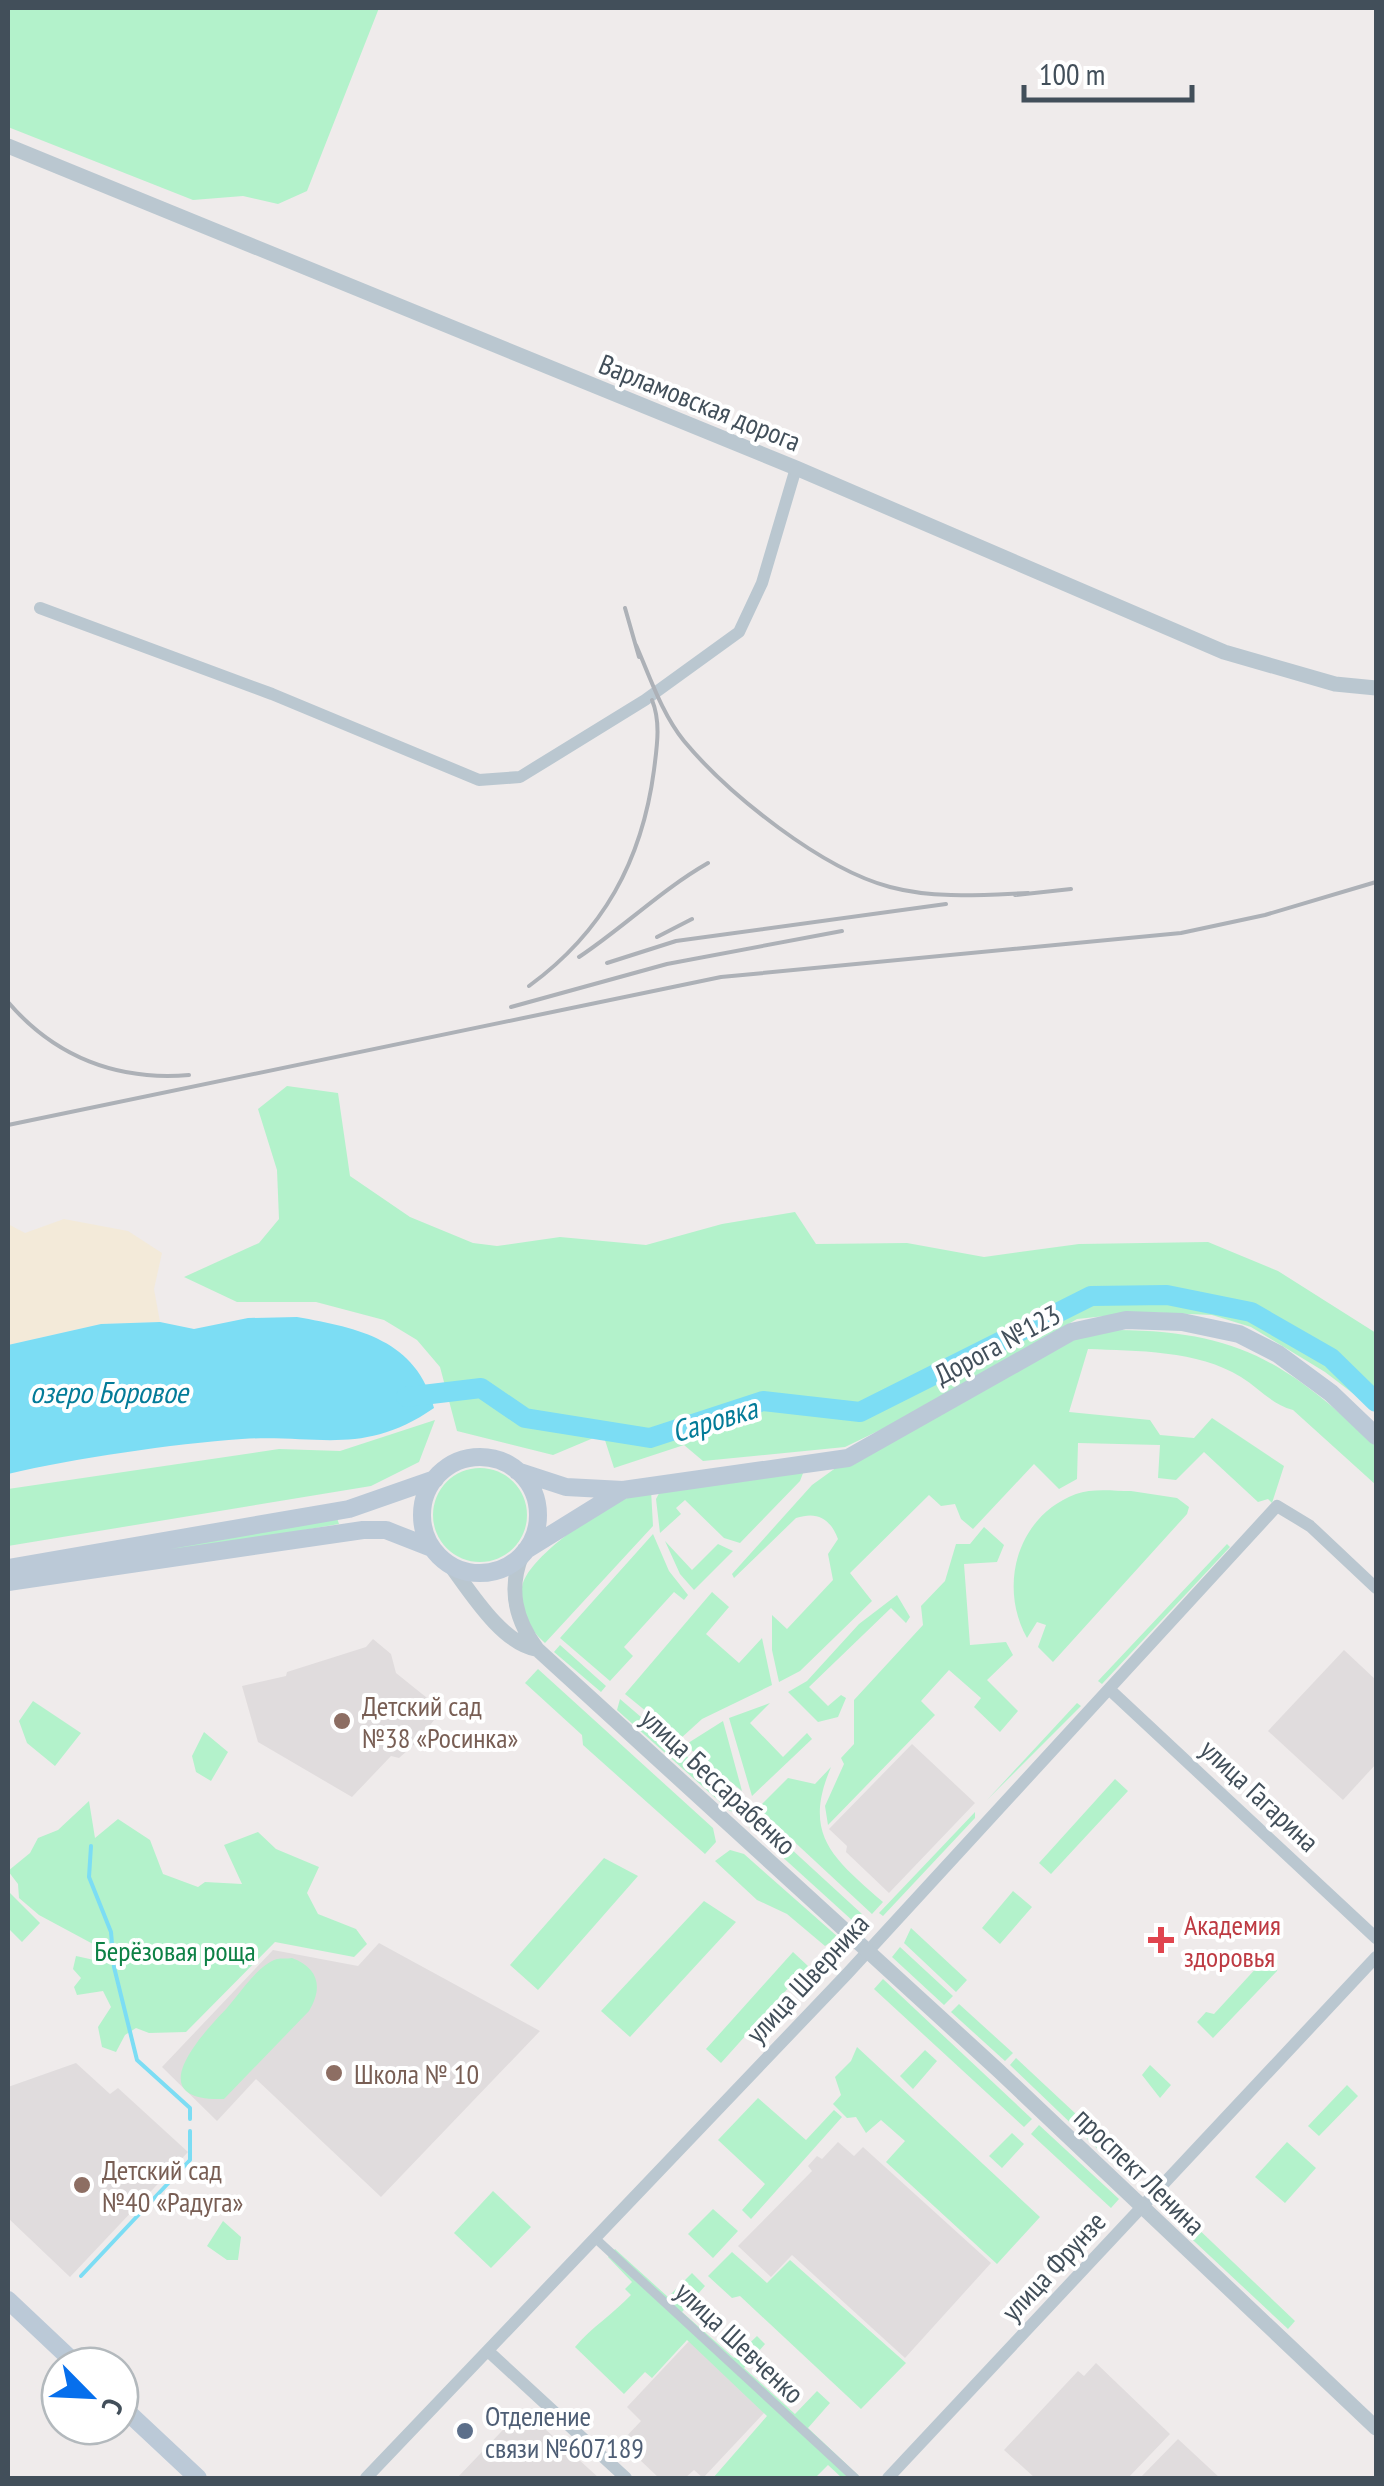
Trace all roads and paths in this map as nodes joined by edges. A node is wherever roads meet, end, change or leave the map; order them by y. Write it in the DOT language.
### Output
graph roads {
  1 [pos="8,146"];
  2 [pos="796,468"];
  3 [pos="40,608"];
  4 [pos="1376,688"];
  5 [pos="1376,1436"];
  6 [pos="517,1471"];
  7 [pos="435,1479"];
  8 [pos="623,1490"];
  9 [pos="432,1548"];
  10 [pos="524,1552"];
  11 [pos="452,1566"];
  12 [pos="8,1568"];
  13 [pos="8,1582"];
  14 [pos="514,1586"];
  15 [pos="1376,1588"];
  16 [pos="479,1602"];
  17 [pos="537,1649"];
  18 [pos="1109,1689"];
  19 [pos="1376,1938"];
  20 [pos="867,1952"];
  21 [pos="1376,1957"];
  22 [pos="1142,2207"];
  23 [pos="595,2238"];
  24 [pos="8,2300"];
  25 [pos="57,2346"];
  26 [pos="488,2351"];
  27 [pos="140,2424"];
  28 [pos="1376,2428"];
  29 [pos="198,2478"];
  30 [pos="366,2478"];
  31 [pos="626,2478"];
  32 [pos="855,2478"];
  33 [pos="888,2478"];
  1 -- 2 [label="street, Варламовская дорога"];
  2 -- 3 [label="street"];
  2 -- 4 [label="street, Варламовская дорога"];
  5 -- 8 [label="main road, Дорога №123"];
  6 -- 7 [label="main road"];
  6 -- 8 [label="main road, Дорога №123"];
  6 -- 10 [label="main road"];
  7 -- 9 [label="main road"];
  7 -- 12 [label="main road"];
  8 -- 10 [label="main road, Дорога №123"];
  9 -- 11 [label="main road"];
  9 -- 13 [label="main road"];
  10 -- 11 [label="main road"];
  10 -- 14 [label="street"];
  11 -- 16 [label="street, улица Бессарабенко"];
  14 -- 16 [label="street"];
  14 -- 17 [label="street, улица Бессарабенко"];
  15 -- 18 [label="street, улица Шверника"];
  16 -- 17 [label="street, улица Бессарабенко"];
  17 -- 20 [label="street, улица Бессарабенко"];
  18 -- 19 [label="street, улица Гагарина"];
  18 -- 20 [label="street, улица Шверника"];
  20 -- 22 [label="street, проспект Ленина"];
  20 -- 23 [label="street, улица Шверника"];
  21 -- 22 [label="street, улица Фрунзе"];
  22 -- 28 [label="street, проспект Ленина"];
  22 -- 33 [label="street, улица Фрунзе"];
  23 -- 26 [label="street, улица Шверника"];
  23 -- 32 [label="street, улица Шевченко"];
  24 -- 25 [label="main road"];
  26 -- 30 [label="street, улица Шверника"];
  26 -- 31 [label="street"];
  27 -- 29 [label="main road"];
}
